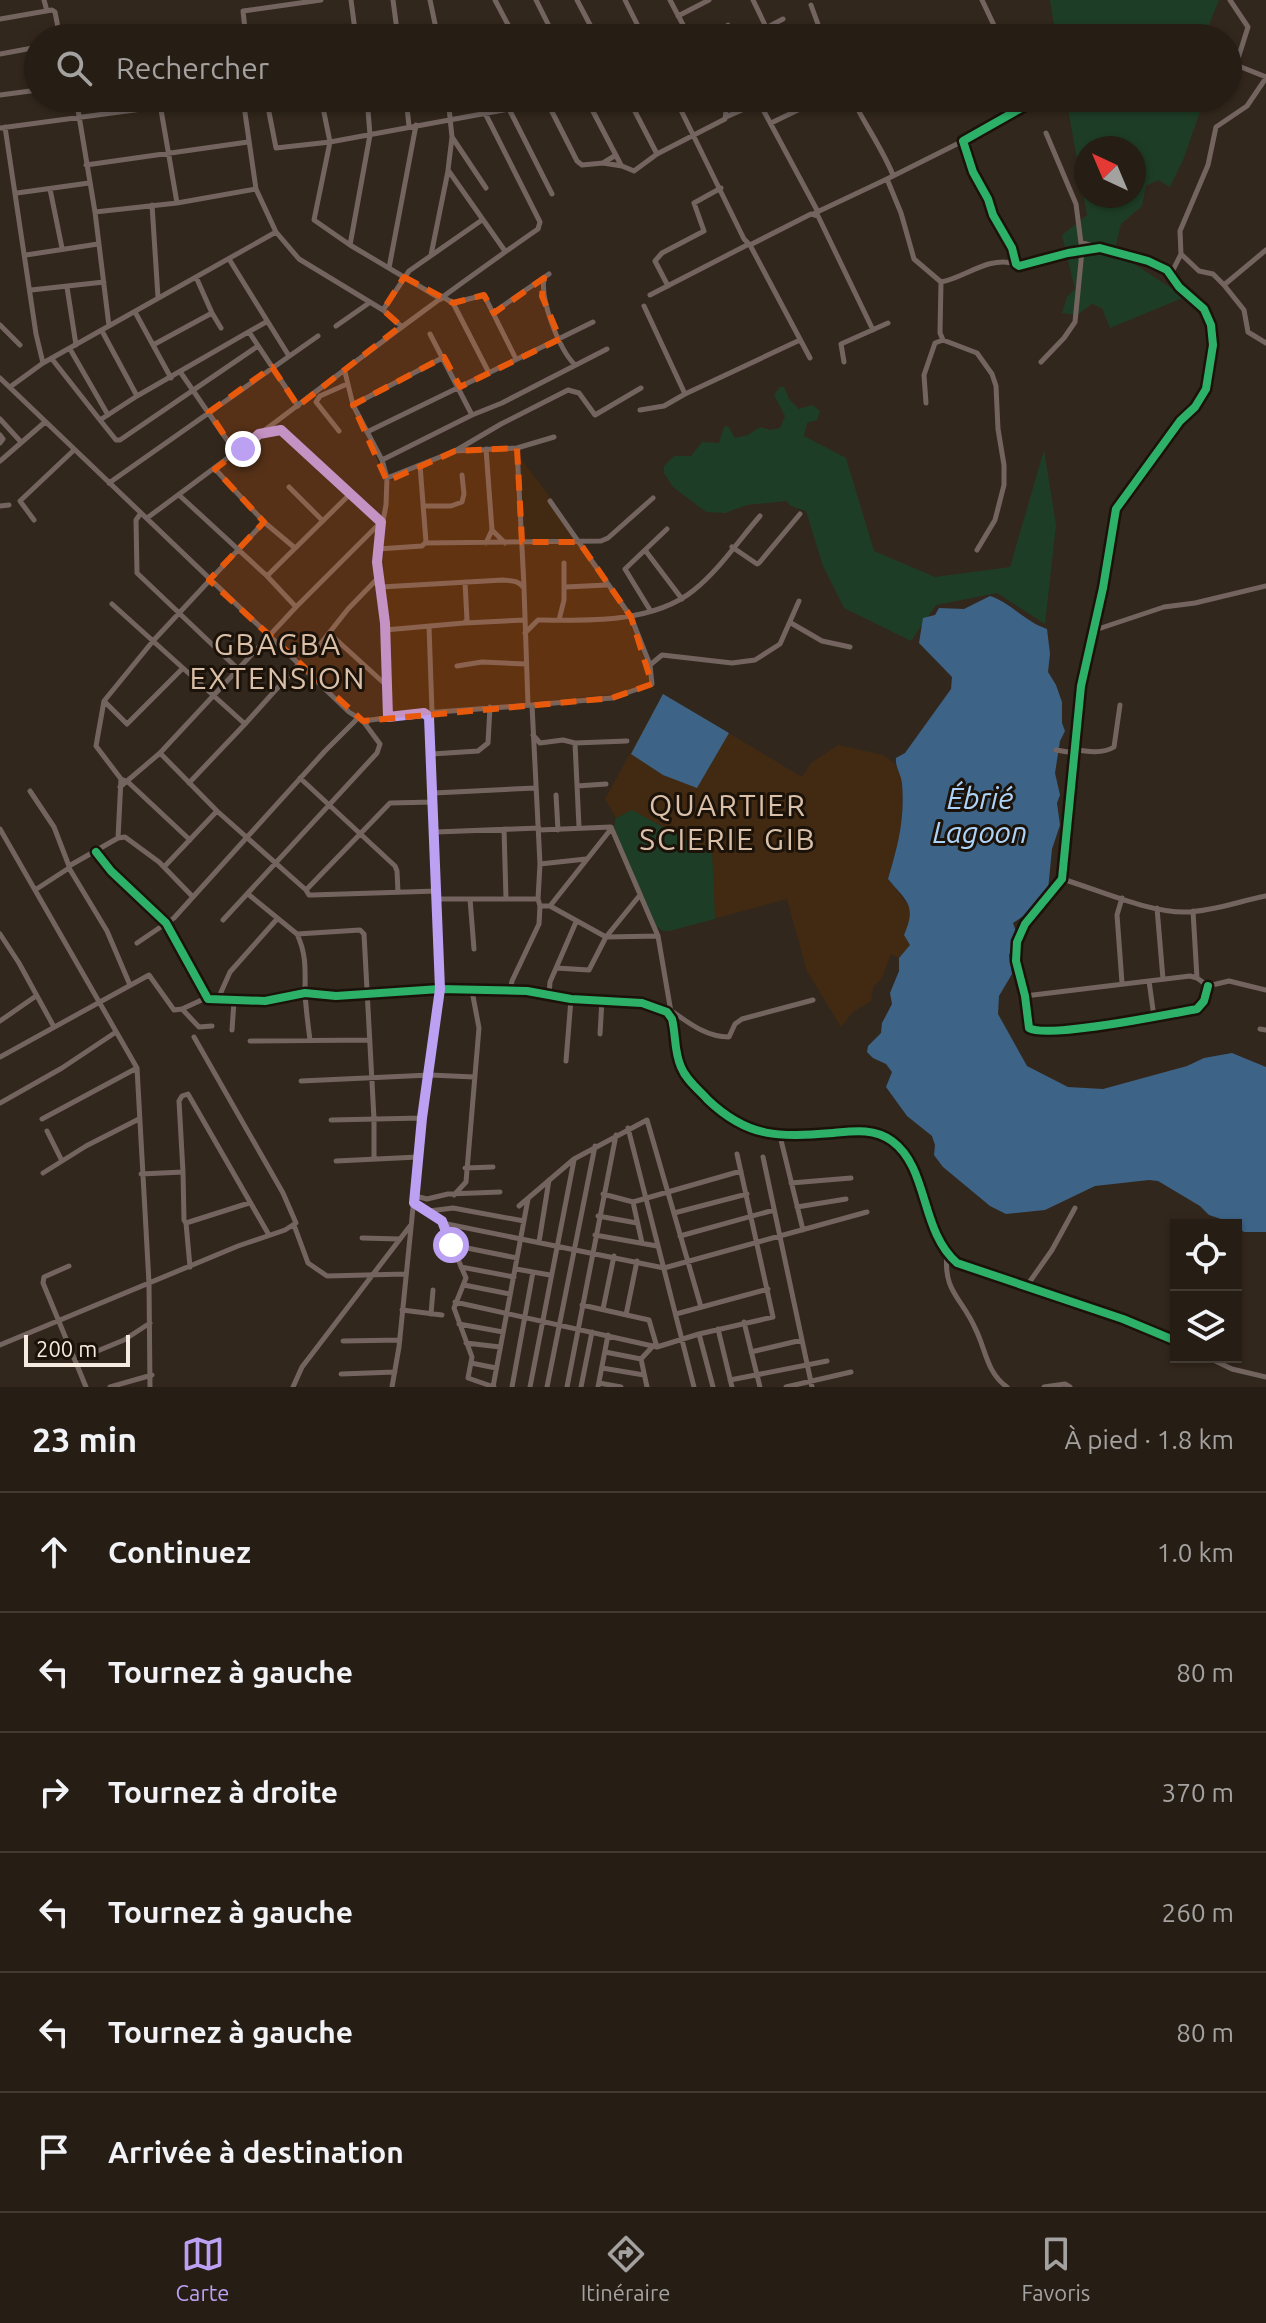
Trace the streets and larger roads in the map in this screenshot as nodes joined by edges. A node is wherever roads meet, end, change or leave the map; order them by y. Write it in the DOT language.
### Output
graph roads {
  1 [pos="44,0"];
  2 [pos="321,0"];
  3 [pos="351,0"];
  4 [pos="393,0"];
  5 [pos="430,0"];
  6 [pos="495,0"];
  7 [pos="536,0"];
  8 [pos="577,0"];
  9 [pos="625,0"];
  10 [pos="670,0"];
  11 [pos="709,0"];
  12 [pos="753,0"];
  13 [pos="982,0"];
  14 [pos="1230,0"];
  15 [pos="276,3"];
  16 [pos="811,5"];
  17 [pos="47,11"];
  18 [pos="678,16"];
  19 [pos="0,19"];
  20 [pos="783,19"];
  21 [pos="57,24"];
  22 [pos="244,24"];
  23 [pos="354,24"];
  24 [pos="396,24"];
  25 [pos="435,24"];
  26 [pos="508,24"];
  27 [pos="548,24"];
  28 [pos="590,24"];
  29 [pos="637,24"];
  30 [pos="682,24"];
  31 [pos="765,24"];
  32 [pos="772,24"];
  33 [pos="817,24"];
  34 [pos="993,24"];
  35 [pos="1242,46"];
  36 [pos="24,50"];
  37 [pos="0,54"];
  38 [pos="1242,68"];
  39 [pos="1266,78"];
  40 [pos="24,92"];
  41 [pos="0,95"];
  42 [pos="1242,109"];
  43 [pos="77,112"];
  44 [pos="123,112"];
  45 [pos="161,112"];
  46 [pos="245,112"];
  47 [pos="269,112"];
  48 [pos="324,112"];
  49 [pos="368,112"];
  50 [pos="410,112"];
  51 [pos="450,112"];
  52 [pos="491,112"];
  53 [pos="511,112"];
  54 [pos="551,112"];
  55 [pos="593,112"];
  56 [pos="635,112"];
  57 [pos="682,112"];
  58 [pos="724,112"];
  59 [pos="736,112"];
  60 [pos="763,112"];
  61 [pos="794,112"];
  62 [pos="859,112"];
  63 [pos="1014,112"];
  64 [pos="1238,112"];
  65 [pos="485,113"];
  66 [pos="726,117"];
  67 [pos="78,118"];
  68 [pos="451,119"];
  69 [pos="771,123"];
  70 [pos="413,126"];
  71 [pos="3,128"];
  72 [pos="1046,133"];
  73 [pos="370,135"];
  74 [pos="693,135"];
  75 [pos="452,137"];
  76 [pos="963,141"];
  77 [pos="248,142"];
  78 [pos="330,142"];
  79 [pos="169,154"];
  80 [pos="657,154"];
  81 [pos="616,155"];
  82 [pos="603,163"];
  83 [pos="86,165"];
  84 [pos="622,166"];
  85 [pos="448,170"];
  86 [pos="890,177"];
  87 [pos="89,183"];
  88 [pos="486,188"];
  89 [pos="721,188"];
  90 [pos="50,189"];
  91 [pos="256,189"];
  92 [pos="17,193"];
  93 [pos="552,194"];
  94 [pos="177,203"];
  95 [pos="152,205"];
  96 [pos="95,212"];
  97 [pos="816,213"];
  98 [pos="482,220"];
  99 [pos="276,232"];
  100 [pos="1081,242"];
  101 [pos="98,244"];
  102 [pos="750,244"];
  103 [pos="350,245"];
  104 [pos="62,248"];
  105 [pos="1100,248"];
  106 [pos="1266,250"];
  107 [pos="505,251"];
  108 [pos="1082,251"];
  109 [pos="1181,254"];
  110 [pos="26,255"];
  111 [pos="431,255"];
  112 [pos="229,259"];
  113 [pos="1016,264"];
  114 [pos="389,268"];
  115 [pos="1171,275"];
  116 [pos="196,277"];
  117 [pos="404,277"];
  118 [pos="104,282"];
  119 [pos="941,282"];
  120 [pos="1224,285"];
  121 [pos="67,286"];
  122 [pos="668,286"];
  123 [pos="31,290"];
  124 [pos="650,295"];
  125 [pos="158,297"];
  126 [pos="442,298"];
  127 [pos="369,303"];
  128 [pos="453,303"];
  129 [pos="644,306"];
  130 [pos="383,310"];
  131 [pos="135,312"];
  132 [pos="494,312"];
  133 [pos="212,313"];
  134 [pos="266,322"];
  135 [pos="593,322"];
  136 [pos="888,323"];
  137 [pos="0,325"];
  138 [pos="109,326"];
  139 [pos="336,326"];
  140 [pos="401,326"];
  141 [pos="221,328"];
  142 [pos="873,330"];
  143 [pos="102,331"];
  144 [pos="249,332"];
  145 [pos="430,334"];
  146 [pos="318,336"];
  147 [pos="560,339"];
  148 [pos="800,340"];
  149 [pos="943,340"];
  150 [pos="1266,343"];
  151 [pos="20,345"];
  152 [pos="76,345"];
  153 [pos="153,345"];
  154 [pos="258,346"];
  155 [pos="70,349"];
  156 [pos="607,349"];
  157 [pos="289,356"];
  158 [pos="444,357"];
  159 [pos="810,358"];
  160 [pos="52,359"];
  161 [pos="516,359"];
  162 [pos="844,362"];
  163 [pos="1041,362"];
  164 [pos="43,363"];
  165 [pos="576,365"];
  166 [pos="272,367"];
  167 [pos="345,371"];
  168 [pos="488,371"];
  169 [pos="181,373"];
  170 [pos="0,378"];
  171 [pos="171,378"];
  172 [pos="347,384"];
  173 [pos="10,387"];
  174 [pos="460,387"];
  175 [pos="641,388"];
  176 [pos="193,391"];
  177 [pos="685,394"];
  178 [pos="137,396"];
  179 [pos="926,403"];
  180 [pos="353,405"];
  181 [pos="298,406"];
  182 [pos="640,410"];
  183 [pos="209,412"];
  184 [pos="108,415"];
  185 [pos="472,415"];
  186 [pos="0,419"];
  187 [pos="100,420"];
  188 [pos="45,422"];
  189 [pos="339,431"];
  190 [pos="367,432"];
  191 [pos="259,434"];
  192 [pos="0,435"];
  193 [pos="554,437"];
  194 [pos="21,442"];
  195 [pos="0,443"];
  196 [pos="517,448"];
  197 [pos="486,449"];
  198 [pos="74,450"];
  199 [pos="455,451"];
  200 [pos="236,453"];
  201 [pos="382,460"];
  202 [pos="0,461"];
  203 [pos="420,465"];
  204 [pos="215,469"];
  205 [pos="462,475"];
  206 [pos="387,478"];
  207 [pos="109,483"];
  208 [pos="289,487"];
  209 [pos="351,493"];
  210 [pos="179,495"];
  211 [pos="653,498"];
  212 [pos="550,501"];
  213 [pos="9,505"];
  214 [pos="0,506"];
  215 [pos="423,506"];
  216 [pos="141,513"];
  217 [pos="800,514"];
  218 [pos="760,516"];
  219 [pos="147,518"];
  220 [pos="34,520"];
  221 [pos="323,521"];
  222 [pos="264,522"];
  223 [pos="381,522"];
  224 [pos="667,529"];
  225 [pos="492,530"];
  226 [pos="522,542"];
  227 [pos="579,542"];
  228 [pos="425,543"];
  229 [pos="485,543"];
  230 [pos="505,543"];
  231 [pos="732,547"];
  232 [pos="295,548"];
  233 [pos="378,549"];
  234 [pos="238,550"];
  235 [pos="645,550"];
  236 [pos="977,550"];
  237 [pos="564,563"];
  238 [pos="267,576"];
  239 [pos="380,577"];
  240 [pos="209,580"];
  241 [pos="465,582"];
  242 [pos="608,585"];
  243 [pos="1266,586"];
  244 [pos="381,587"];
  245 [pos="565,587"];
  246 [pos="524,588"];
  247 [pos="682,599"];
  248 [pos="799,601"];
  249 [pos="112,604"];
  250 [pos="296,607"];
  251 [pos="650,610"];
  252 [pos="178,614"];
  253 [pos="631,617"];
  254 [pos="525,620"];
  255 [pos="559,620"];
  256 [pos="464,623"];
  257 [pos="791,623"];
  258 [pos="429,626"];
  259 [pos="385,630"];
  260 [pos="1095,630"];
  261 [pos="525,633"];
  262 [pos="330,634"];
  263 [pos="271,637"];
  264 [pos="153,641"];
  265 [pos="318,647"];
  266 [pos="850,647"];
  267 [pos="299,664"];
  268 [pos="526,664"];
  269 [pos="650,665"];
  270 [pos="457,666"];
  271 [pos="182,669"];
  272 [pos="239,670"];
  273 [pos="386,685"];
  274 [pos="213,697"];
  275 [pos="104,701"];
  276 [pos="530,705"];
  277 [pos="1120,705"];
  278 [pos="490,707"];
  279 [pos="430,713"];
  280 [pos="388,717"];
  281 [pos="360,720"];
  282 [pos="245,724"];
  283 [pos="532,733"];
  284 [pos="627,741"];
  285 [pos="575,743"];
  286 [pos="1056,750"];
  287 [pos="1074,751"];
  288 [pos="160,753"];
  289 [pos="432,754"];
  290 [pos="300,778"];
  291 [pos="121,779"];
  292 [pos="128,782"];
  293 [pos="189,783"];
  294 [pos="606,784"];
  295 [pos="577,786"];
  296 [pos="120,787"];
  297 [pos="535,788"];
  298 [pos="30,791"];
  299 [pos="434,793"];
  300 [pos="556,795"];
  301 [pos="434,802"];
  302 [pos="328,807"];
  303 [pos="217,811"];
  304 [pos="579,827"];
  305 [pos="0,829"];
  306 [pos="504,829"];
  307 [pos="539,829"];
  308 [pos="611,829"];
  309 [pos="558,830"];
  310 [pos="435,832"];
  311 [pos="359,833"];
  312 [pos="118,838"];
  313 [pos="247,839"];
  314 [pos="190,840"];
  315 [pos="96,852"];
  316 [pos="586,859"];
  317 [pos="276,864"];
  318 [pos="540,864"];
  319 [pos="69,867"];
  320 [pos="164,867"];
  321 [pos="1062,879"];
  322 [pos="35,890"];
  323 [pos="306,890"];
  324 [pos="437,891"];
  325 [pos="398,892"];
  326 [pos="248,894"];
  327 [pos="640,895"];
  328 [pos="1266,896"];
  329 [pos="193,897"];
  330 [pos="1122,898"];
  331 [pos="438,899"];
  332 [pos="470,899"];
  333 [pos="506,899"];
  334 [pos="539,903"];
  335 [pos="550,906"];
  336 [pos="1157,908"];
  337 [pos="1193,911"];
  338 [pos="277,919"];
  339 [pos="223,920"];
  340 [pos="576,922"];
  341 [pos="166,923"];
  342 [pos="0,934"];
  343 [pos="297,934"];
  344 [pos="658,936"];
  345 [pos="606,937"];
  346 [pos="137,943"];
  347 [pos="474,949"];
  348 [pos="556,968"];
  349 [pos="1197,978"];
  350 [pos="1163,979"];
  351 [pos="1149,981"];
  352 [pos="1122,983"];
  353 [pos="130,985"];
  354 [pos="1208,986"];
  355 [pos="440,989"];
  356 [pos="1266,990"];
  357 [pos="472,991"];
  358 [pos="510,991"];
  359 [pos="305,993"];
  360 [pos="369,993"];
  361 [pos="549,995"];
  362 [pos="36,996"];
  363 [pos="1025,996"];
  364 [pos="206,998"];
  365 [pos="218,999"];
  366 [pos="571,999"];
  367 [pos="602,1000"];
  368 [pos="813,1000"];
  369 [pos="234,1001"];
  370 [pos="99,1002"];
  371 [pos="182,1009"];
  372 [pos="673,1016"];
  373 [pos="1154,1017"];
  374 [pos="0,1021"];
  375 [pos="212,1026"];
  376 [pos="54,1027"];
  377 [pos="232,1030"];
  378 [pos="116,1032"];
  379 [pos="600,1034"];
  380 [pos="194,1037"];
  381 [pos="310,1040"];
  382 [pos="370,1040"];
  383 [pos="250,1041"];
  384 [pos="0,1057"];
  385 [pos="566,1061"];
  386 [pos="137,1068"];
  387 [pos="430,1075"];
  388 [pos="474,1077"];
  389 [pos="371,1078"];
  390 [pos="301,1081"];
  391 [pos="0,1103"];
  392 [pos="422,1118"];
  393 [pos="42,1119"];
  394 [pos="139,1119"];
  395 [pos="374,1119"];
  396 [pos="331,1120"];
  397 [pos="628,1128"];
  398 [pos="47,1131"];
  399 [pos="616,1135"];
  400 [pos="780,1136"];
  401 [pos="595,1146"];
  402 [pos="737,1154"];
  403 [pos="418,1157"];
  404 [pos="763,1157"];
  405 [pos="374,1158"];
  406 [pos="574,1159"];
  407 [pos="62,1161"];
  408 [pos="336,1161"];
  409 [pos="493,1167"];
  410 [pos="465,1168"];
  411 [pos="741,1171"];
  412 [pos="183,1172"];
  413 [pos="43,1173"];
  414 [pos="141,1174"];
  415 [pos="851,1178"];
  416 [pos="550,1179"];
  417 [pos="791,1183"];
  418 [pos="667,1191"];
  419 [pos="500,1192"];
  420 [pos="603,1194"];
  421 [pos="747,1194"];
  422 [pos="454,1195"];
  423 [pos="414,1199"];
  424 [pos="528,1199"];
  425 [pos="647,1199"];
  426 [pos="846,1199"];
  427 [pos="633,1202"];
  428 [pos="249,1203"];
  429 [pos="519,1206"];
  430 [pos="797,1207"];
  431 [pos="1075,1208"];
  432 [pos="774,1210"];
  433 [pos="428,1212"];
  434 [pos="867,1212"];
  435 [pos="674,1213"];
  436 [pos="598,1216"];
  437 [pos="752,1216"];
  438 [pos="442,1221"];
  439 [pos="524,1221"];
  440 [pos="186,1223"];
  441 [pos="637,1223"];
  442 [pos="294,1225"];
  443 [pos="410,1225"];
  444 [pos="803,1230"];
  445 [pos="269,1235"];
  446 [pos="595,1235"];
  447 [pos="780,1235"];
  448 [pos="680,1236"];
  449 [pos="362,1238"];
  450 [pos="521,1238"];
  451 [pos="400,1239"];
  452 [pos="539,1242"];
  453 [pos="758,1242"];
  454 [pos="642,1243"];
  455 [pos="451,1245"];
  456 [pos="556,1246"];
  457 [pos="657,1246"];
  458 [pos="574,1249"];
  459 [pos="592,1252"];
  460 [pos="947,1254"];
  461 [pos="614,1256"];
  462 [pos="517,1258"];
  463 [pos="637,1261"];
  464 [pos="688,1261"];
  465 [pos="69,1266"];
  466 [pos="190,1267"];
  467 [pos="461,1267"];
  468 [pos="664,1268"];
  469 [pos="516,1269"];
  470 [pos="533,1272"];
  471 [pos="405,1274"];
  472 [pos="550,1275"];
  473 [pos="370,1276"];
  474 [pos="514,1277"];
  475 [pos="149,1283"];
  476 [pos="464,1285"];
  477 [pos="1026,1287"];
  478 [pos="768,1289"];
  479 [pos="433,1290"];
  480 [pos="510,1294"];
  481 [pos="455,1302"];
  482 [pos="582,1305"];
  483 [pos="701,1307"];
  484 [pos="603,1309"];
  485 [pos="402,1310"];
  486 [pos="506,1313"];
  487 [pos="431,1314"];
  488 [pos="676,1314"];
  489 [pos="442,1315"];
  490 [pos="626,1315"];
  491 [pos="523,1317"];
  492 [pos="59,1319"];
  493 [pos="541,1321"];
  494 [pos="744,1322"];
  495 [pos="150,1323"];
  496 [pos="459,1324"];
  497 [pos="559,1325"];
  498 [pos="718,1329"];
  499 [pos="578,1330"];
  500 [pos="503,1332"];
  501 [pos="592,1332"];
  502 [pos="699,1334"];
  503 [pos="608,1335"];
  504 [pos="681,1339"];
  505 [pos="1170,1339"];
  506 [pos="400,1340"];
  507 [pos="802,1340"];
  508 [pos="343,1341"];
  509 [pos="465,1343"];
  510 [pos="0,1345"];
  511 [pos="655,1346"];
  512 [pos="500,1347"];
  513 [pos="95,1352"];
  514 [pos="605,1352"];
  515 [pos="751,1352"];
  516 [pos="641,1359"];
  517 [pos="827,1361"];
  518 [pos="471,1363"];
  519 [pos="1223,1363"];
  520 [pos="808,1364"];
  521 [pos="496,1368"];
  522 [pos="602,1368"];
  523 [pos="395,1372"];
  524 [pos="851,1372"];
  525 [pos="757,1373"];
  526 [pos="341,1374"];
  527 [pos="645,1375"];
  528 [pos="152,1376"];
  529 [pos="1266,1377"];
  530 [pos="731,1384"];
  531 [pos="812,1384"];
  532 [pos="599,1385"];
  533 [pos="86,1387"];
  534 [pos="110,1387"];
  535 [pos="152,1387"];
  536 [pos="293,1387"];
  537 [pos="392,1387"];
  538 [pos="493,1387"];
  539 [pos="512,1387"];
  540 [pos="530,1387"];
  541 [pos="547,1387"];
  542 [pos="567,1387"];
  543 [pos="581,1387"];
  544 [pos="621,1387"];
  545 [pos="647,1387"];
  546 [pos="694,1387"];
  547 [pos="713,1387"];
  548 [pos="760,1387"];
  549 [pos="786,1387"];
  550 [pos="1007,1387"];
  551 [pos="1044,1387"];
  552 [pos="1070,1387"];
  1 -- 17 [label="street"];
  2 -- 15 [label="street"];
  3 -- 23 [label="street"];
  4 -- 24 [label="street"];
  5 -- 25 [label="street"];
  6 -- 26 [label="street"];
  7 -- 27 [label="street"];
  8 -- 28 [label="street"];
  9 -- 29 [label="street"];
  10 -- 18 [label="street"];
  11 -- 18 [label="street"];
  12 -- 31 [label="street"];
  13 -- 34 [label="street"];
  14 -- 35 [label="street"];
  15 -- 22 [label="street"];
  16 -- 33 [label="street"];
  17 -- 19 [label="street"];
  17 -- 21 [label="street"];
  18 -- 30 [label="street"];
  20 -- 32 [label="street"];
  36 -- 37 [label="street"];
  38 -- 39 [label="street"];
  39 -- 42 [label="street"];
  40 -- 41 [label="street"];
  43 -- 67 [label="street"];
  44 -- 67 [label="street"];
  45 -- 79 [label="street"];
  46 -- 77 [label="street"];
  47 -- 78 [label="street"];
  48 -- 78 [label="street"];
  49 -- 73 [label="street"];
  50 -- 70 [label="street"];
  51 -- 68 [label="street"];
  52 -- 65 [label="street"];
  53 -- 93 [label="street"];
  54 -- 82 [label="street"];
  55 -- 81 [label="street"];
  56 -- 80 [label="street"];
  57 -- 74 [label="street"];
  58 -- 66 [label="street"];
  59 -- 66 [label="street"];
  60 -- 69 [label="street"];
  61 -- 69 [label="street"];
  62 -- 86 [label="street"];
  63 -- 76 [label="street"];
  64 -- 109 [label="street"];
  65 -- 68 [label="street"];
  65 -- 107 [label="street"];
  66 -- 74 [label="street"];
  67 -- 71 [label="street"];
  67 -- 83 [label="street"];
  68 -- 70 [label="street"];
  68 -- 75 [label="street"];
  69 -- 97 [label="street"];
  70 -- 73 [label="street"];
  70 -- 114 [label="street"];
  71 -- 92 [label="street"];
  72 -- 100 [label="street"];
  73 -- 78 [label="street"];
  73 -- 103 [label="street"];
  74 -- 80 [label="street"];
  74 -- 89 [label="street"];
  75 -- 85 [label="street"];
  75 -- 88 [label="street"];
  76 -- 86 [label="street"];
  76 -- 113 [label="street"];
  77 -- 79 [label="street"];
  77 -- 91 [label="street"];
  78 -- 103 [label="street"];
  79 -- 83 [label="street"];
  79 -- 94 [label="street"];
  80 -- 84 [label="street"];
  81 -- 82 [label="street"];
  81 -- 84 [label="street"];
  82 -- 84 [label="street"];
  83 -- 87 [label="street"];
  85 -- 98 [label="street"];
  85 -- 111 [label="street"];
  86 -- 97 [label="street"];
  86 -- 119 [label="street"];
  87 -- 90 [label="street"];
  87 -- 96 [label="street"];
  89 -- 102 [label="street"];
  89 -- 122 [label="street"];
  90 -- 92 [label="street"];
  90 -- 104 [label="street"];
  91 -- 94 [label="street"];
  91 -- 99 [label="street"];
  92 -- 110 [label="street"];
  94 -- 95 [label="street"];
  95 -- 96 [label="street"];
  95 -- 125 [label="street"];
  96 -- 101 [label="street"];
  97 -- 102 [label="street"];
  97 -- 142 [label="street"];
  98 -- 107 [label="street"];
  98 -- 111 [label="street"];
  99 -- 112 [label="street"];
  99 -- 127 [label="street"];
  100 -- 105 [label="street"];
  100 -- 108 [label="street"];
  101 -- 104 [label="street"];
  101 -- 118 [label="street"];
  102 -- 122 [label="street"];
  102 -- 148 [label="street"];
  103 -- 114 [label="street"];
  104 -- 110 [label="street"];
  105 -- 108 [label="street"];
  105 -- 115 [label="street"];
  106 -- 120 [label="street"];
  107 -- 126 [label="street"];
  108 -- 113 [label="street"];
  108 -- 163 [label="street"];
  109 -- 115 [label="street"];
  109 -- 120 [label="street"];
  110 -- 123 [label="street"];
  111 -- 117 [label="street"];
  112 -- 116 [label="street"];
  112 -- 134 [label="street"];
  113 -- 119 [label="street"];
  114 -- 117 [label="street"];
  115 -- 260 [label="street"];
  116 -- 125 [label="street"];
  116 -- 133 [label="street"];
  117 -- 126 [label="street"];
  117 -- 130 [label="street"];
  118 -- 121 [label="street"];
  118 -- 138 [label="street"];
  119 -- 149 [label="street"];
  120 -- 150 [label="street"];
  121 -- 123 [label="street"];
  121 -- 152 [label="street"];
  122 -- 124 [label="street"];
  123 -- 164 [label="street"];
  125 -- 131 [label="street"];
  126 -- 128 [label="street"];
  126 -- 140 [label="street"];
  127 -- 130 [label="street"];
  127 -- 139 [label="street"];
  128 -- 132 [label="street"];
  128 -- 168 [label="street"];
  129 -- 177 [label="street"];
  130 -- 140 [label="street"];
  131 -- 138 [label="street"];
  131 -- 153 [label="street"];
  132 -- 147 [label="street"];
  132 -- 161 [label="street"];
  133 -- 141 [label="street"];
  133 -- 153 [label="street"];
  134 -- 144 [label="street"];
  134 -- 157 [label="street"];
  135 -- 147 [label="street"];
  136 -- 142 [label="street"];
  137 -- 151 [label="street"];
  138 -- 143 [label="street"];
  140 -- 167 [label="street"];
  142 -- 162 [label="street"];
  143 -- 152 [label="street"];
  143 -- 178 [label="street"];
  144 -- 154 [label="street"];
  144 -- 169 [label="street"];
  145 -- 158 [label="street"];
  146 -- 157 [label="street"];
  147 -- 161 [label="street"];
  147 -- 165 [label="street"];
  148 -- 159 [label="street"];
  148 -- 177 [label="street"];
  149 -- 179 [label="street"];
  149 -- 236 [label="street"];
  152 -- 155 [label="street"];
  153 -- 171 [label="street"];
  154 -- 166 [label="street"];
  154 -- 176 [label="street"];
  155 -- 160 [label="street"];
  155 -- 184 [label="street"];
  156 -- 165 [label="street"];
  157 -- 166 [label="street"];
  158 -- 174 [label="street"];
  158 -- 180 [label="street"];
  160 -- 164 [label="street"];
  160 -- 187 [label="street"];
  161 -- 168 [label="street"];
  164 -- 173 [label="street"];
  165 -- 185 [label="street"];
  166 -- 181 [label="street"];
  166 -- 183 [label="street"];
  167 -- 172 [label="street"];
  167 -- 181 [label="street"];
  168 -- 174 [label="street"];
  169 -- 171 [label="street"];
  169 -- 176 [label="street"];
  170 -- 173 [label="street"];
  171 -- 178 [label="street"];
  172 -- 180 [label="street"];
  172 -- 189 [label="street"];
  173 -- 188 [label="street"];
  174 -- 185 [label="street"];
  174 -- 190 [label="street"];
  175 -- 199 [label="street"];
  176 -- 183 [label="street"];
  176 -- 187 [label="street"];
  177 -- 182 [label="street"];
  178 -- 184 [label="street"];
  180 -- 190 [label="street"];
  181 -- 191 [label="street"];
  183 -- 200 [label="street"];
  183 -- 207 [label="street"];
  184 -- 187 [label="street"];
  185 -- 201 [label="street"];
  186 -- 194 [label="street"];
  188 -- 194 [label="street"];
  188 -- 198 [label="street"];
  190 -- 201 [label="street"];
  191 -- 200 [label="street"];
  191 -- 209 [label="street"];
  192 -- 195 [label="street"];
  193 -- 196 [label="street"];
  194 -- 202 [label="street"];
  196 -- 197 [label="street"];
  196 -- 226 [label="street"];
  197 -- 199 [label="street"];
  197 -- 225 [label="street"];
  198 -- 207 [label="street"];
  198 -- 220 [label="street"];
  199 -- 203 [label="street"];
  200 -- 204 [label="street"];
  201 -- 206 [label="street"];
  203 -- 206 [label="street"];
  203 -- 215 [label="street"];
  204 -- 210 [label="street"];
  204 -- 222 [label="street"];
  205 -- 215 [label="street"];
  206 -- 223 [label="street"];
  207 -- 216 [label="street"];
  208 -- 221 [label="street"];
  209 -- 221 [label="street"];
  209 -- 223 [label="street"];
  210 -- 219 [label="street"];
  210 -- 234 [label="street"];
  211 -- 227 [label="street"];
  212 -- 227 [label="street"];
  213 -- 214 [label="street"];
  215 -- 228 [label="street"];
  216 -- 219 [label="street"];
  216 -- 252 [label="street"];
  217 -- 231 [label="street"];
  218 -- 231 [label="street"];
  219 -- 240 [label="street"];
  221 -- 232 [label="street"];
  222 -- 232 [label="street"];
  222 -- 234 [label="street"];
  223 -- 233 [label="street"];
  223 -- 250 [label="street"];
  224 -- 235 [label="street"];
  225 -- 229 [label="street"];
  225 -- 230 [label="street"];
  226 -- 227 [label="street"];
  226 -- 230 [label="street"];
  226 -- 246 [label="street"];
  227 -- 242 [label="street"];
  228 -- 229 [label="street"];
  228 -- 233 [label="street"];
  229 -- 230 [label="street"];
  231 -- 247 [label="street"];
  232 -- 238 [label="street"];
  233 -- 239 [label="street"];
  234 -- 238 [label="street"];
  234 -- 240 [label="street"];
  235 -- 247 [label="street"];
  235 -- 251 [label="street"];
  237 -- 245 [label="street"];
  238 -- 250 [label="street"];
  239 -- 244 [label="street"];
  239 -- 262 [label="street"];
  240 -- 252 [label="street"];
  240 -- 263 [label="street"];
  241 -- 244 [label="street"];
  241 -- 246 [label="street"];
  241 -- 256 [label="street"];
  242 -- 245 [label="street"];
  242 -- 253 [label="street"];
  243 -- 260 [label="street"];
  244 -- 259 [label="street"];
  245 -- 255 [label="street"];
  246 -- 254 [label="street"];
  247 -- 251 [label="street"];
  248 -- 257 [label="street"];
  249 -- 264 [label="street"];
  250 -- 263 [label="street"];
  251 -- 253 [label="street"];
  252 -- 264 [label="street"];
  252 -- 272 [label="street"];
  253 -- 255 [label="street"];
  253 -- 269 [label="street"];
  254 -- 256 [label="street"];
  254 -- 261 [label="street"];
  255 -- 261 [label="street"];
  256 -- 258 [label="street"];
  257 -- 266 [label="street"];
  257 -- 269 [label="street"];
  258 -- 259 [label="street"];
  258 -- 279 [label="street"];
  259 -- 273 [label="street"];
  260 -- 287 [label="street"];
  261 -- 268 [label="street"];
  262 -- 265 [label="street"];
  262 -- 273 [label="street"];
  263 -- 267 [label="street"];
  263 -- 272 [label="street"];
  264 -- 271 [label="street"];
  264 -- 275 [label="street"];
  267 -- 281 [label="street"];
  267 -- 282 [label="street"];
  268 -- 270 [label="street"];
  268 -- 276 [label="street"];
  269 -- 276 [label="street"];
  271 -- 274 [label="street"];
  271 -- 275 [label="street"];
  272 -- 274 [label="street"];
  273 -- 280 [label="street"];
  274 -- 282 [label="street"];
  274 -- 288 [label="street"];
  275 -- 291 [label="street"];
  276 -- 278 [label="street"];
  276 -- 283 [label="street"];
  277 -- 287 [label="street"];
  278 -- 279 [label="street"];
  278 -- 289 [label="street"];
  279 -- 280 [label="street"];
  279 -- 289 [label="street"];
  280 -- 281 [label="street"];
  281 -- 290 [label="street"];
  281 -- 302 [label="street"];
  282 -- 293 [label="street"];
  283 -- 285 [label="street"];
  283 -- 297 [label="street"];
  284 -- 285 [label="street"];
  285 -- 295 [label="street"];
  286 -- 287 [label="street"];
  287 -- 321 [label="street"];
  288 -- 292 [label="street"];
  288 -- 293 [label="street"];
  289 -- 299 [label="street"];
  290 -- 302 [label="street"];
  290 -- 313 [label="street"];
  291 -- 292 [label="street"];
  291 -- 296 [label="street"];
  292 -- 296 [label="street"];
  292 -- 314 [label="street"];
  293 -- 303 [label="street"];
  294 -- 295 [label="street"];
  295 -- 304 [label="street"];
  296 -- 312 [label="street"];
  297 -- 299 [label="street"];
  297 -- 307 [label="street"];
  298 -- 319 [label="street"];
  299 -- 301 [label="street"];
  300 -- 309 [label="street"];
  301 -- 310 [label="street"];
  301 -- 311 [label="street"];
  302 -- 311 [label="street"];
  302 -- 317 [label="street"];
  303 -- 313 [label="street"];
  303 -- 314 [label="street"];
  304 -- 308 [label="street"];
  304 -- 309 [label="street"];
  305 -- 322 [label="street"];
  306 -- 307 [label="street"];
  306 -- 310 [label="street"];
  306 -- 333 [label="street"];
  307 -- 309 [label="street"];
  307 -- 318 [label="street"];
  308 -- 316 [label="street"];
  308 -- 327 [label="street"];
  310 -- 324 [label="street"];
  311 -- 323 [label="street"];
  311 -- 325 [label="street"];
  312 -- 315 [label="street"];
  312 -- 320 [label="street"];
  313 -- 317 [label="street"];
  313 -- 329 [label="street"];
  314 -- 320 [label="street"];
  315 -- 319 [label="street"];
  315 -- 341 [label="street"];
  316 -- 318 [label="street"];
  316 -- 335 [label="street"];
  317 -- 323 [label="street"];
  317 -- 326 [label="street"];
  318 -- 334 [label="street"];
  319 -- 322 [label="street"];
  319 -- 353 [label="street"];
  320 -- 329 [label="street"];
  321 -- 330 [label="street"];
  321 -- 363 [label="street"];
  322 -- 370 [label="street"];
  323 -- 325 [label="street"];
  324 -- 325 [label="street"];
  324 -- 331 [label="street"];
  326 -- 338 [label="street"];
  326 -- 339 [label="street"];
  327 -- 344 [label="street"];
  327 -- 345 [label="street"];
  328 -- 337 [label="street"];
  329 -- 341 [label="street"];
  330 -- 336 [label="street"];
  330 -- 352 [label="street"];
  331 -- 332 [label="street"];
  331 -- 355 [label="street"];
  332 -- 333 [label="street"];
  332 -- 347 [label="street"];
  333 -- 334 [label="street"];
  334 -- 335 [label="street"];
  334 -- 358 [label="street"];
  335 -- 340 [label="street"];
  336 -- 337 [label="street"];
  336 -- 350 [label="street"];
  337 -- 349 [label="street"];
  338 -- 343 [label="street"];
  338 -- 365 [label="street"];
  340 -- 345 [label="street"];
  340 -- 348 [label="street"];
  341 -- 346 [label="street"];
  341 -- 364 [label="street"];
  342 -- 362 [label="street"];
  343 -- 359 [label="street"];
  343 -- 360 [label="street"];
  344 -- 345 [label="street"];
  344 -- 372 [label="street"];
  345 -- 348 [label="street"];
  348 -- 361 [label="street"];
  349 -- 350 [label="street"];
  349 -- 354 [label="street"];
  350 -- 351 [label="street"];
  351 -- 352 [label="street"];
  351 -- 373 [label="street"];
  352 -- 363 [label="street"];
  353 -- 370 [label="street"];
  353 -- 371 [label="street"];
  354 -- 356 [label="street"];
  354 -- 373 [label="street"];
  355 -- 357 [label="street"];
  355 -- 360 [label="street"];
  355 -- 387 [label="street"];
  357 -- 358 [label="street"];
  357 -- 388 [label="street"];
  358 -- 361 [label="street"];
  359 -- 360 [label="street"];
  359 -- 369 [label="street"];
  359 -- 381 [label="street"];
  360 -- 382 [label="street"];
  361 -- 366 [label="street"];
  362 -- 374 [label="street"];
  362 -- 376 [label="street"];
  363 -- 373 [label="street"];
  364 -- 365 [label="street"];
  364 -- 371 [label="street"];
  365 -- 369 [label="street"];
  366 -- 367 [label="street"];
  366 -- 385 [label="street"];
  367 -- 372 [label="street"];
  367 -- 379 [label="street"];
  368 -- 372 [label="street"];
  369 -- 377 [label="street"];
  370 -- 376 [label="street"];
  370 -- 378 [label="street"];
  371 -- 375 [label="street"];
  372 -- 400 [label="street"];
  376 -- 384 [label="street"];
  378 -- 386 [label="street"];
  378 -- 391 [label="street"];
  380 -- 442 [label="street"];
  381 -- 382 [label="street"];
  381 -- 383 [label="street"];
  382 -- 389 [label="street"];
  386 -- 393 [label="street"];
  386 -- 394 [label="street"];
  387 -- 388 [label="street"];
  387 -- 389 [label="street"];
  387 -- 392 [label="street"];
  388 -- 410 [label="street"];
  389 -- 390 [label="street"];
  389 -- 395 [label="street"];
  392 -- 395 [label="street"];
  392 -- 403 [label="street"];
  394 -- 407 [label="street"];
  394 -- 414 [label="street"];
  395 -- 396 [label="street"];
  395 -- 405 [label="street"];
  397 -- 399 [label="street"];
  397 -- 418 [label="street"];
  397 -- 425 [label="street"];
  398 -- 407 [label="street"];
  399 -- 401 [label="street"];
  399 -- 420 [label="street"];
  400 -- 417 [label="street"];
  400 -- 460 [label="street"];
  401 -- 406 [label="street"];
  401 -- 458 [label="street"];
  402 -- 411 [label="street"];
  403 -- 405 [label="street"];
  403 -- 423 [label="street"];
  404 -- 432 [label="street"];
  405 -- 408 [label="street"];
  406 -- 416 [label="street"];
  406 -- 456 [label="street"];
  407 -- 413 [label="street"];
  409 -- 410 [label="street"];
  410 -- 422 [label="street"];
  411 -- 418 [label="street"];
  411 -- 421 [label="street"];
  412 -- 414 [label="street"];
  412 -- 428 [label="street"];
  412 -- 440 [label="street"];
  414 -- 475 [label="street"];
  415 -- 417 [label="street"];
  416 -- 424 [label="street"];
  416 -- 452 [label="street"];
  417 -- 430 [label="street"];
  418 -- 425 [label="street"];
  418 -- 435 [label="street"];
  419 -- 422 [label="street"];
  420 -- 427 [label="street"];
  420 -- 436 [label="street"];
  421 -- 435 [label="street"];
  421 -- 437 [label="street"];
  422 -- 423 [label="street"];
  423 -- 433 [label="street"];
  423 -- 443 [label="street"];
  424 -- 429 [label="street"];
  424 -- 439 [label="street"];
  425 -- 427 [label="street"];
  425 -- 457 [label="street"];
  426 -- 430 [label="street"];
  427 -- 441 [label="street"];
  428 -- 440 [label="street"];
  428 -- 445 [label="street"];
  430 -- 444 [label="street"];
  431 -- 477 [label="street"];
  432 -- 437 [label="street"];
  432 -- 447 [label="street"];
  433 -- 438 [label="street"];
  433 -- 439 [label="street"];
  434 -- 444 [label="street"];
  435 -- 448 [label="street"];
  436 -- 441 [label="street"];
  436 -- 446 [label="street"];
  437 -- 448 [label="street"];
  437 -- 453 [label="street"];
  438 -- 450 [label="street"];
  438 -- 455 [label="street"];
  439 -- 450 [label="street"];
  440 -- 466 [label="street"];
  441 -- 454 [label="street"];
  442 -- 445 [label="street"];
  442 -- 473 [label="street"];
  443 -- 451 [label="street"];
  443 -- 471 [label="street"];
  444 -- 447 [label="street"];
  445 -- 466 [label="street"];
  446 -- 454 [label="street"];
  446 -- 459 [label="street"];
  447 -- 453 [label="street"];
  447 -- 507 [label="street"];
  448 -- 464 [label="street"];
  449 -- 451 [label="street"];
  450 -- 452 [label="street"];
  450 -- 462 [label="street"];
  451 -- 473 [label="street"];
  452 -- 456 [label="street"];
  453 -- 464 [label="street"];
  453 -- 478 [label="street"];
  454 -- 457 [label="street"];
  455 -- 462 [label="street"];
  455 -- 467 [label="street"];
  456 -- 458 [label="street"];
  456 -- 472 [label="street"];
  457 -- 468 [label="street"];
  458 -- 459 [label="street"];
  458 -- 497 [label="street"];
  459 -- 461 [label="street"];
  459 -- 482 [label="street"];
  460 -- 477 [label="street"];
  460 -- 550 [label="street"];
  461 -- 463 [label="street"];
  461 -- 484 [label="street"];
  462 -- 469 [label="street"];
  463 -- 468 [label="street"];
  463 -- 490 [label="street"];
  464 -- 468 [label="street"];
  464 -- 483 [label="street"];
  465 -- 492 [label="street"];
  466 -- 475 [label="street"];
  467 -- 474 [label="street"];
  467 -- 476 [label="street"];
  468 -- 488 [label="street"];
  469 -- 470 [label="street"];
  469 -- 474 [label="street"];
  470 -- 472 [label="street"];
  470 -- 491 [label="street"];
  471 -- 473 [label="street"];
  471 -- 485 [label="street"];
  472 -- 493 [label="street"];
  473 -- 536 [label="street"];
  474 -- 480 [label="street"];
  475 -- 492 [label="street"];
  475 -- 495 [label="street"];
  476 -- 480 [label="street"];
  476 -- 481 [label="street"];
  477 -- 505 [label="street"];
  478 -- 483 [label="street"];
  478 -- 494 [label="street"];
  479 -- 487 [label="street"];
  480 -- 486 [label="street"];
  481 -- 486 [label="street"];
  481 -- 496 [label="street"];
  482 -- 484 [label="street"];
  482 -- 499 [label="street"];
  483 -- 488 [label="street"];
  484 -- 490 [label="street"];
  485 -- 487 [label="street"];
  485 -- 506 [label="street"];
  486 -- 491 [label="street"];
  486 -- 500 [label="street"];
  487 -- 489 [label="street"];
  488 -- 504 [label="street"];
  490 -- 511 [label="street"];
  491 -- 493 [label="street"];
  491 -- 539 [label="street"];
  492 -- 510 [label="street"];
  492 -- 533 [label="street"];
  493 -- 497 [label="street"];
  493 -- 540 [label="street"];
  494 -- 498 [label="street"];
  494 -- 515 [label="street"];
  495 -- 513 [label="street"];
  495 -- 528 [label="street"];
  496 -- 500 [label="street"];
  496 -- 509 [label="street"];
  497 -- 499 [label="street"];
  497 -- 541 [label="street"];
  498 -- 502 [label="street"];
  498 -- 530 [label="street"];
  499 -- 501 [label="street"];
  499 -- 542 [label="street"];
  500 -- 512 [label="street"];
  501 -- 503 [label="street"];
  501 -- 543 [label="street"];
  502 -- 504 [label="street"];
  502 -- 547 [label="street"];
  503 -- 511 [label="street"];
  503 -- 514 [label="street"];
  504 -- 511 [label="street"];
  504 -- 546 [label="street"];
  506 -- 508 [label="street"];
  506 -- 523 [label="street"];
  507 -- 515 [label="street"];
  507 -- 520 [label="street"];
  509 -- 512 [label="street"];
  509 -- 518 [label="street"];
  511 -- 516 [label="street"];
  512 -- 521 [label="street"];
  514 -- 516 [label="street"];
  514 -- 522 [label="street"];
  515 -- 525 [label="street"];
  516 -- 527 [label="street"];
  517 -- 520 [label="street"];
  518 -- 521 [label="street"];
  518 -- 538 [label="street"];
  519 -- 529 [label="street"];
  520 -- 525 [label="street"];
  520 -- 531 [label="street"];
  521 -- 538 [label="street"];
  522 -- 527 [label="street"];
  522 -- 532 [label="street"];
  523 -- 526 [label="street"];
  523 -- 537 [label="street"];
  524 -- 531 [label="street"];
  525 -- 530 [label="street"];
  525 -- 548 [label="street"];
  527 -- 545 [label="street"];
  528 -- 534 [label="street"];
  528 -- 535 [label="street"];
  531 -- 549 [label="street"];
  532 -- 544 [label="street"];
  551 -- 552 [label="street"];
}
